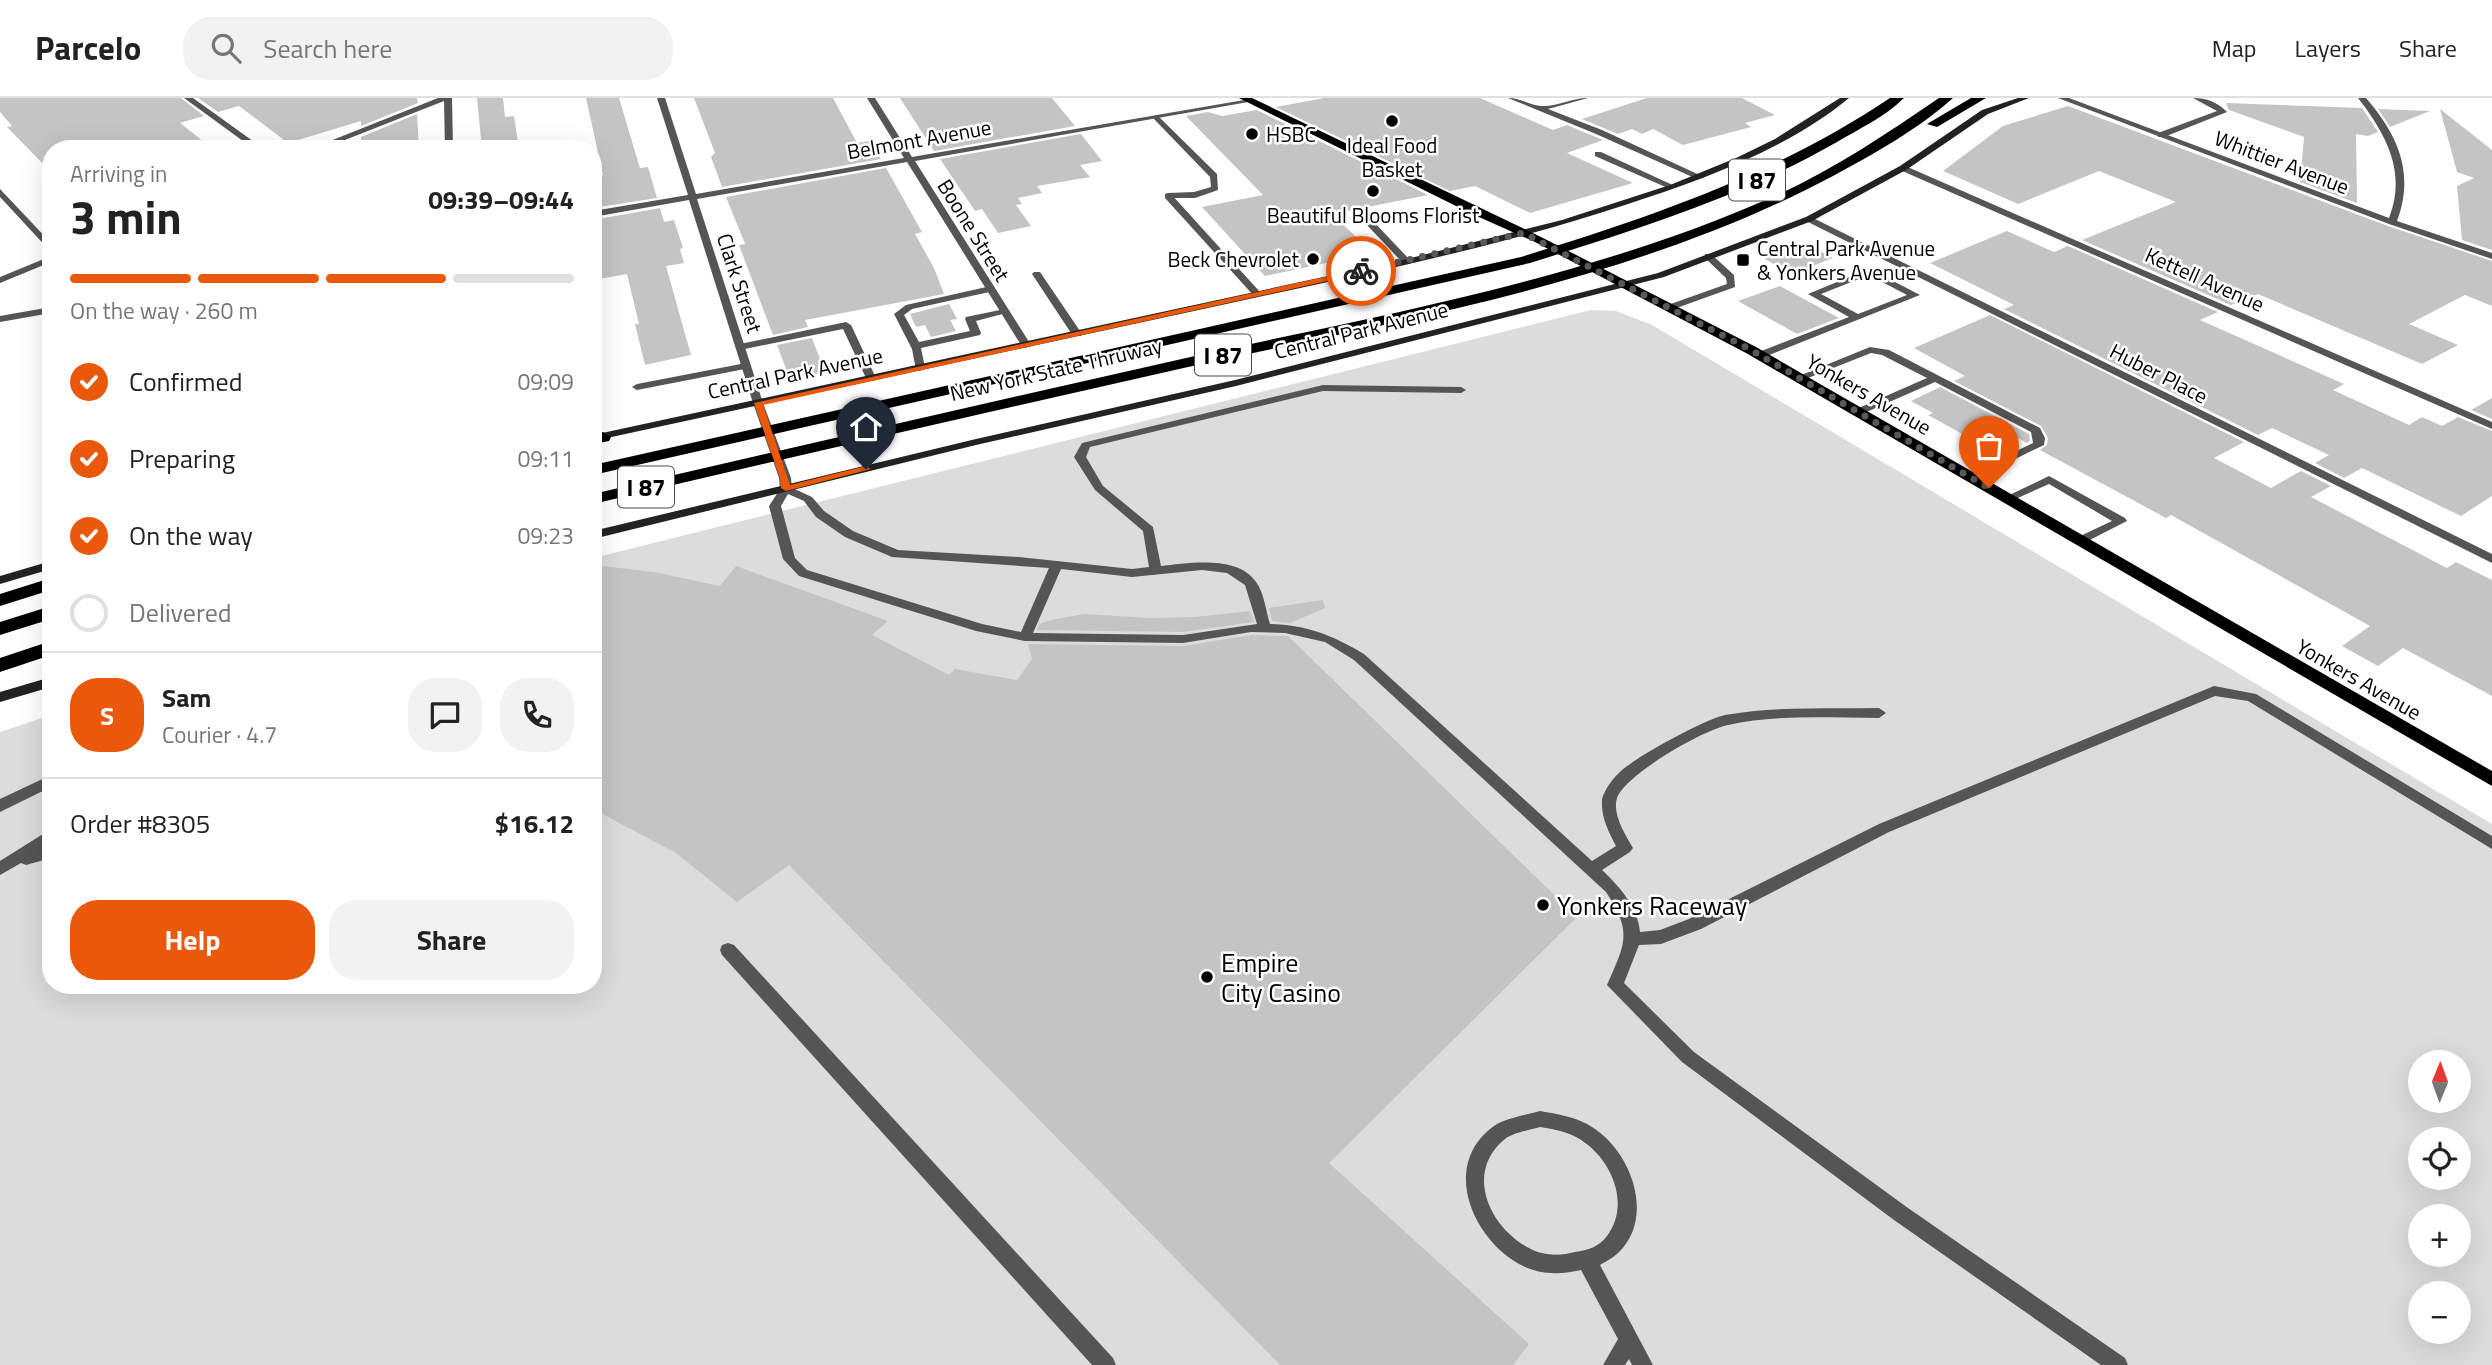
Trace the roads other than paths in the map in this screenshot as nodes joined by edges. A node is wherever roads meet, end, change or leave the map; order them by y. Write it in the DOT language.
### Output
graph roads {
  1 [pos="188,98"];
  2 [pos="446,98"];
  3 [pos="661,98"];
  4 [pos="870,98"];
  5 [pos="1512,98"];
  6 [pos="1584,98"];
  7 [pos="1845,98"];
  8 [pos="1898,98"];
  9 [pos="1947,98"];
  10 [pos="1980,98"];
  11 [pos="2025,98"];
  12 [pos="2062,98"];
  13 [pos="2197,98"];
  14 [pos="2362,98"];
  15 [pos="1247,99"];
  16 [pos="1541,110"];
  17 [pos="1157,117"];
  18 [pos="2161,135"];
  19 [pos="1892,139"];
  20 [pos="247,140"];
  21 [pos="337,140"];
  22 [pos="448,140"];
  23 [pos="1598,154"];
  24 [pos="909,160"];
  25 [pos="1903,168"];
  26 [pos="1700,177"];
  27 [pos="1673,187"];
  28 [pos="0,192"];
  29 [pos="692,197"];
  30 [pos="602,212"];
  31 [pos="1808,219"];
  32 [pos="1368,221"];
  33 [pos="2392,222"];
  34 [pos="1523,233"];
  35 [pos="42,239"];
  36 [pos="1708,256"];
  37 [pos="2492,256"];
  38 [pos="1408,261"];
  39 [pos="42,263"];
  40 [pos="1037,274"];
  41 [pos="0,280"];
  42 [pos="1621,282"];
  43 [pos="991,289"];
  44 [pos="1257,294"];
  45 [pos="1668,308"];
  46 [pos="42,312"];
  47 [pos="1005,312"];
  48 [pos="1857,317"];
  49 [pos="0,319"];
  50 [pos="1077,334"];
  51 [pos="1026,345"];
  52 [pos="915,346"];
  53 [pos="740,347"];
  54 [pos="1760,355"];
  55 [pos="746,366"];
  56 [pos="920,368"];
  57 [pos="871,378"];
  58 [pos="1799,378"];
  59 [pos="1935,378"];
  60 [pos="637,387"];
  61 [pos="1461,390"];
  62 [pos="761,408"];
  63 [pos="1858,412"];
  64 [pos="2492,426"];
  65 [pos="602,437"];
  66 [pos="602,468"];
  67 [pos="1970,477"];
  68 [pos="785,483"];
  69 [pos="602,497"];
  70 [pos="2007,499"];
  71 [pos="602,533"];
  72 [pos="2080,541"];
  73 [pos="2492,559"];
  74 [pos="1057,565"];
  75 [pos="42,568"];
  76 [pos="1156,571"];
  77 [pos="0,580"];
  78 [pos="42,587"];
  79 [pos="0,600"];
  80 [pos="42,615"];
  81 [pos="0,629"];
  82 [pos="1265,629"];
  83 [pos="1025,637"];
  84 [pos="42,651"];
  85 [pos="0,665"];
  86 [pos="42,685"];
  87 [pos="0,697"];
  88 [pos="1879,713"];
  89 [pos="2492,779"];
  90 [pos="42,785"];
  91 [pos="0,806"];
  92 [pos="42,841"];
  93 [pos="2492,843"];
  94 [pos="42,855"];
  95 [pos="4,867"];
  96 [pos="1590,870"];
  97 [pos="1634,939"];
  98 [pos="728,950"];
  99 [pos="1587,1261"];
  100 [pos="1630,1340"];
  101 [pos="1106,1365"];
  102 [pos="1613,1365"];
  103 [pos="1643,1365"];
  104 [pos="2118,1365"];
  1 -- 20 [label="street"];
  2 -- 21 [label="street"];
  2 -- 22 [label="street"];
  3 -- 29 [label="street, Clark Street"];
  4 -- 24 [label="street, Boone Street"];
  5 -- 16 [label="street"];
  6 -- 16 [label="street"];
  7 -- 26 [label="main road, Central Park Avenue"];
  8 -- 66 [label="highway, New York State Thruway / I 87"];
  9 -- 19 [label="highway, New York State Thruway / I 87"];
  10 -- 19 [label="highway"];
  11 -- 25 [label="main road, Central Park Avenue"];
  12 -- 18 [label="street, Whittier Avenue"];
  13 -- 18 [label="street"];
  14 -- 33 [label="street"];
  15 -- 17 [label="street, Belmont Avenue"];
  15 -- 34 [label="main road, Yonkers Avenue"];
  16 -- 26 [label="street"];
  17 -- 24 [label="street, Belmont Avenue"];
  17 -- 44 [label="street"];
  18 -- 33 [label="street, Whittier Avenue"];
  19 -- 69 [label="highway, New York State Thruway / I 87"];
  23 -- 27 [label="street"];
  24 -- 29 [label="street, Belmont Avenue"];
  24 -- 43 [label="street, Boone Street"];
  25 -- 31 [label="main road, Central Park Avenue"];
  25 -- 64 [label="street, Kettell Avenue"];
  26 -- 27 [label="main road, Central Park Avenue"];
  27 -- 34 [label="main road, Central Park Avenue"];
  28 -- 35 [label="street"];
  29 -- 30 [label="street, Belmont Avenue"];
  29 -- 53 [label="street, Clark Street"];
  31 -- 36 [label="main road, Central Park Avenue"];
  31 -- 73 [label="street, Huber Place"];
  32 -- 38 [label="street"];
  33 -- 37 [label="street, Whittier Avenue"];
  34 -- 38 [label="main road, Central Park Avenue"];
  34 -- 42 [label="main road, Yonkers Avenue"];
  36 -- 42 [label="main road, Central Park Avenue"];
  36 -- 45 [label="street"];
  38 -- 44 [label="main road, Central Park Avenue"];
  39 -- 41 [label="street"];
  40 -- 50 [label="street"];
  42 -- 45 [label="main road, Yonkers Avenue"];
  42 -- 68 [label="main road, Central Park Avenue"];
  43 -- 47 [label="street, Boone Street"];
  43 -- 52 [label="street"];
  44 -- 50 [label="main road, Central Park Avenue"];
  45 -- 54 [label="main road, Yonkers Avenue"];
  46 -- 49 [label="street"];
  47 -- 51 [label="street, Boone Street"];
  47 -- 52 [label="street"];
  48 -- 48 [label="street"];
  48 -- 54 [label="street"];
  50 -- 51 [label="main road, Central Park Avenue"];
  51 -- 56 [label="main road, Central Park Avenue"];
  52 -- 56 [label="street"];
  53 -- 55 [label="street, Clark Street"];
  53 -- 57 [label="street"];
  54 -- 58 [label="main road, Yonkers Avenue"];
  55 -- 60 [label="street"];
  55 -- 62 [label="street, Clark Street"];
  56 -- 57 [label="main road, Central Park Avenue"];
  57 -- 62 [label="main road, Central Park Avenue"];
  58 -- 59 [label="street"];
  58 -- 63 [label="main road, Yonkers Avenue"];
  59 -- 63 [label="street"];
  59 -- 67 [label="street"];
  61 -- 76 [label="street"];
  62 -- 65 [label="main road, Central Park Avenue"];
  62 -- 68 [label="street, Clark Street"];
  63 -- 67 [label="main road, Yonkers Avenue"];
  67 -- 70 [label="main road, Yonkers Avenue"];
  68 -- 71 [label="main road, Central Park Avenue"];
  68 -- 74 [label="street"];
  68 -- 83 [label="street"];
  70 -- 72 [label="main road, Yonkers Avenue"];
  70 -- 72 [label="street"];
  72 -- 89 [label="main road, Yonkers Avenue"];
  74 -- 76 [label="street"];
  74 -- 83 [label="street"];
  75 -- 77 [label="main road"];
  76 -- 82 [label="street"];
  78 -- 79 [label="highway"];
  80 -- 81 [label="highway"];
  82 -- 83 [label="street"];
  82 -- 96 [label="street"];
  84 -- 85 [label="highway"];
  86 -- 87 [label="main road"];
  88 -- 96 [label="street"];
  90 -- 91 [label="street"];
  92 -- 95 [label="street"];
  93 -- 97 [label="street"];
  94 -- 95 [label="street"];
  96 -- 97 [label="street"];
  97 -- 104 [label="street"];
  98 -- 101 [label="street"];
  99 -- 99 [label="street"];
  99 -- 100 [label="street"];
  100 -- 102 [label="street"];
  100 -- 103 [label="street"];
}
